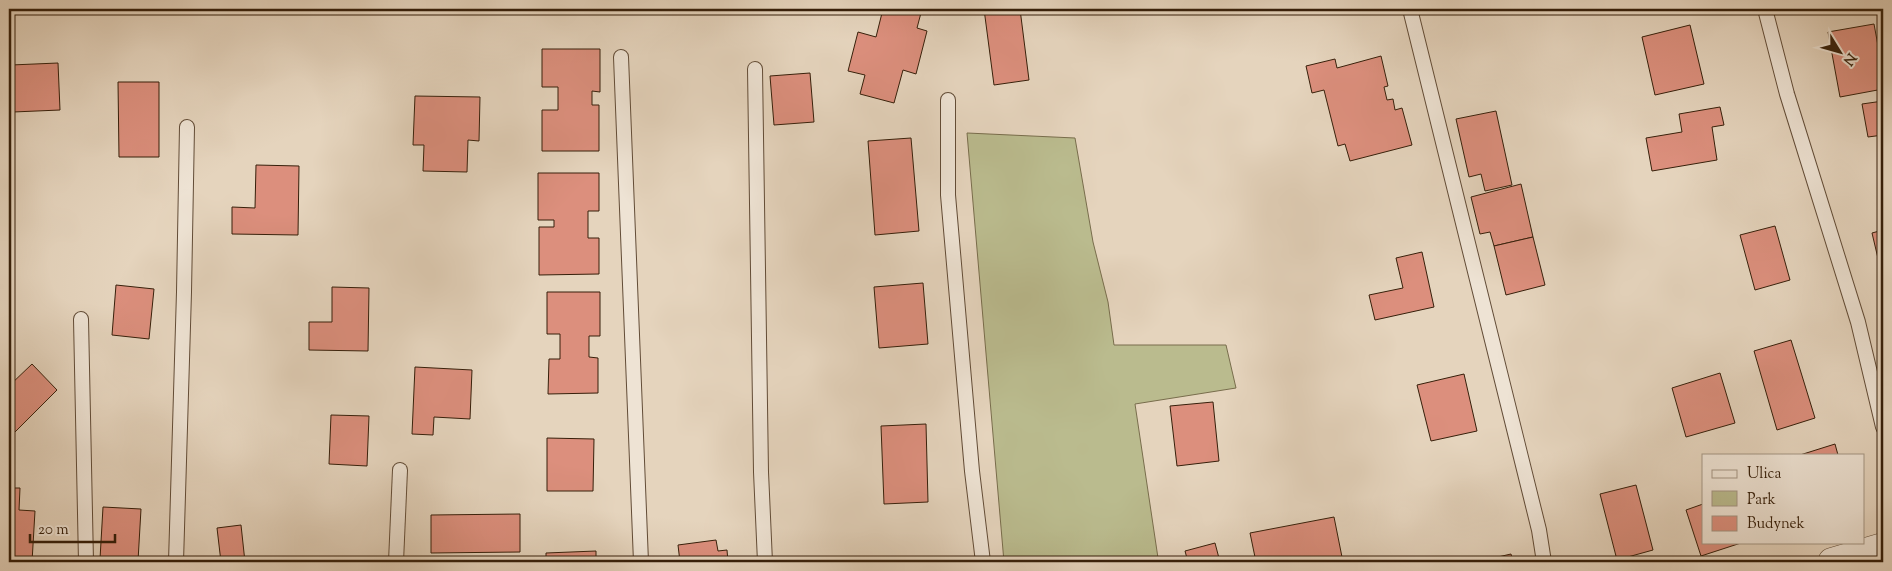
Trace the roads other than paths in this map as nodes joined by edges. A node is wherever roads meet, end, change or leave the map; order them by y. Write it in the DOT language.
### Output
graph roads {
  1 [pos="1410,9"];
  2 [pos="1765,9"];
  3 [pos="620,57"];
  4 [pos="755,69"];
  5 [pos="948,100"];
  6 [pos="187,127"];
  7 [pos="80,319"];
  8 [pos="1883,428"];
  9 [pos="400,470"];
  10 [pos="1883,547"];
  11 [pos="86,562"];
  12 [pos="176,562"];
  13 [pos="396,562"];
  14 [pos="641,562"];
  15 [pos="764,562"];
  16 [pos="983,562"];
  17 [pos="1544,562"];
  18 [pos="1832,562"];
  1 -- 17 [label="lane"];
  2 -- 8 [label="lane"];
  3 -- 14 [label="lane"];
  4 -- 15 [label="lane"];
  5 -- 16 [label="lane"];
  6 -- 12 [label="lane"];
  7 -- 11 [label="lane"];
  9 -- 13 [label="lane"];
  10 -- 18 [label="street"];
}
